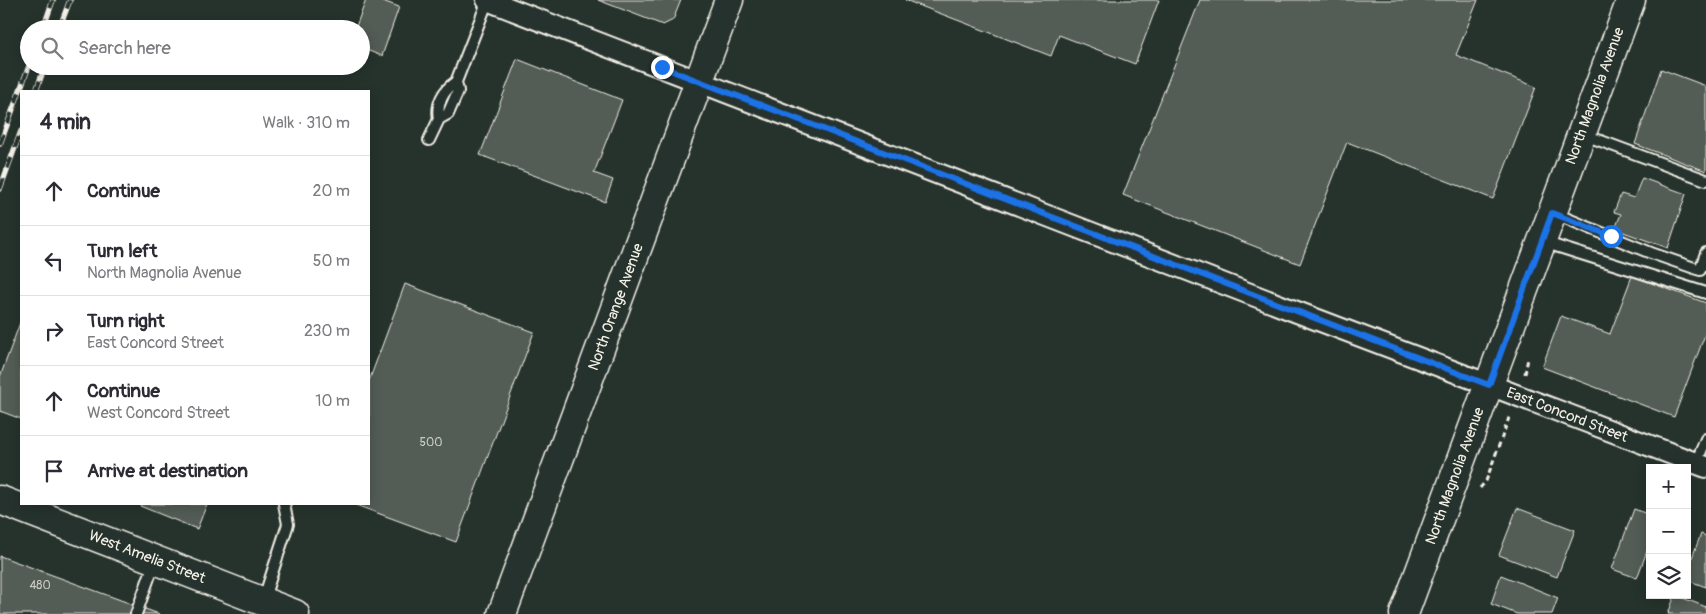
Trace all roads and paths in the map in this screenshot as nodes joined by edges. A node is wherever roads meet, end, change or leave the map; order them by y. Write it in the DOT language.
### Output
graph roads {
  1 [pos="487,0"];
  2 [pos="730,0"];
  3 [pos="1631,0"];
  4 [pos="700,81"];
  5 [pos="1581,134"];
  6 [pos="428,140"];
  7 [pos="1706,180"];
  8 [pos="1552,213"];
  9 [pos="1542,241"];
  10 [pos="1706,253"];
  11 [pos="1706,293"];
  12 [pos="1489,385"];
  13 [pos="1706,439"];
  14 [pos="1701,465"];
  15 [pos="0,500"];
  16 [pos="284,505"];
  17 [pos="156,560"];
  18 [pos="280,610"];
  19 [pos="136,614"];
  20 [pos="502,614"];
  21 [pos="1404,614"];
  1 -- 4 [label="street, East Concord Street"];
  1 -- 6 [label="lane"];
  2 -- 4 [label="main road, North Orange Avenue"];
  3 -- 5 [label="main road, North Magnolia Avenue"];
  4 -- 12 [label="street, East Concord Street"];
  4 -- 20 [label="main road, North Orange Avenue"];
  5 -- 7 [label="lane"];
  5 -- 8 [label="main road, North Magnolia Avenue"];
  8 -- 9 [label="main road, North Magnolia Avenue"];
  8 -- 10 [label="lane"];
  9 -- 11 [label="lane"];
  9 -- 12 [label="main road, North Magnolia Avenue"];
  12 -- 14 [label="street, East Concord Street"];
  12 -- 21 [label="main road, North Magnolia Avenue"];
  13 -- 14 [label="lane"];
  15 -- 17 [label="main road, West Amelia Street"];
  16 -- 18 [label="lane"];
  17 -- 18 [label="main road, West Amelia Street"];
  17 -- 19 [label="lane"];
}
